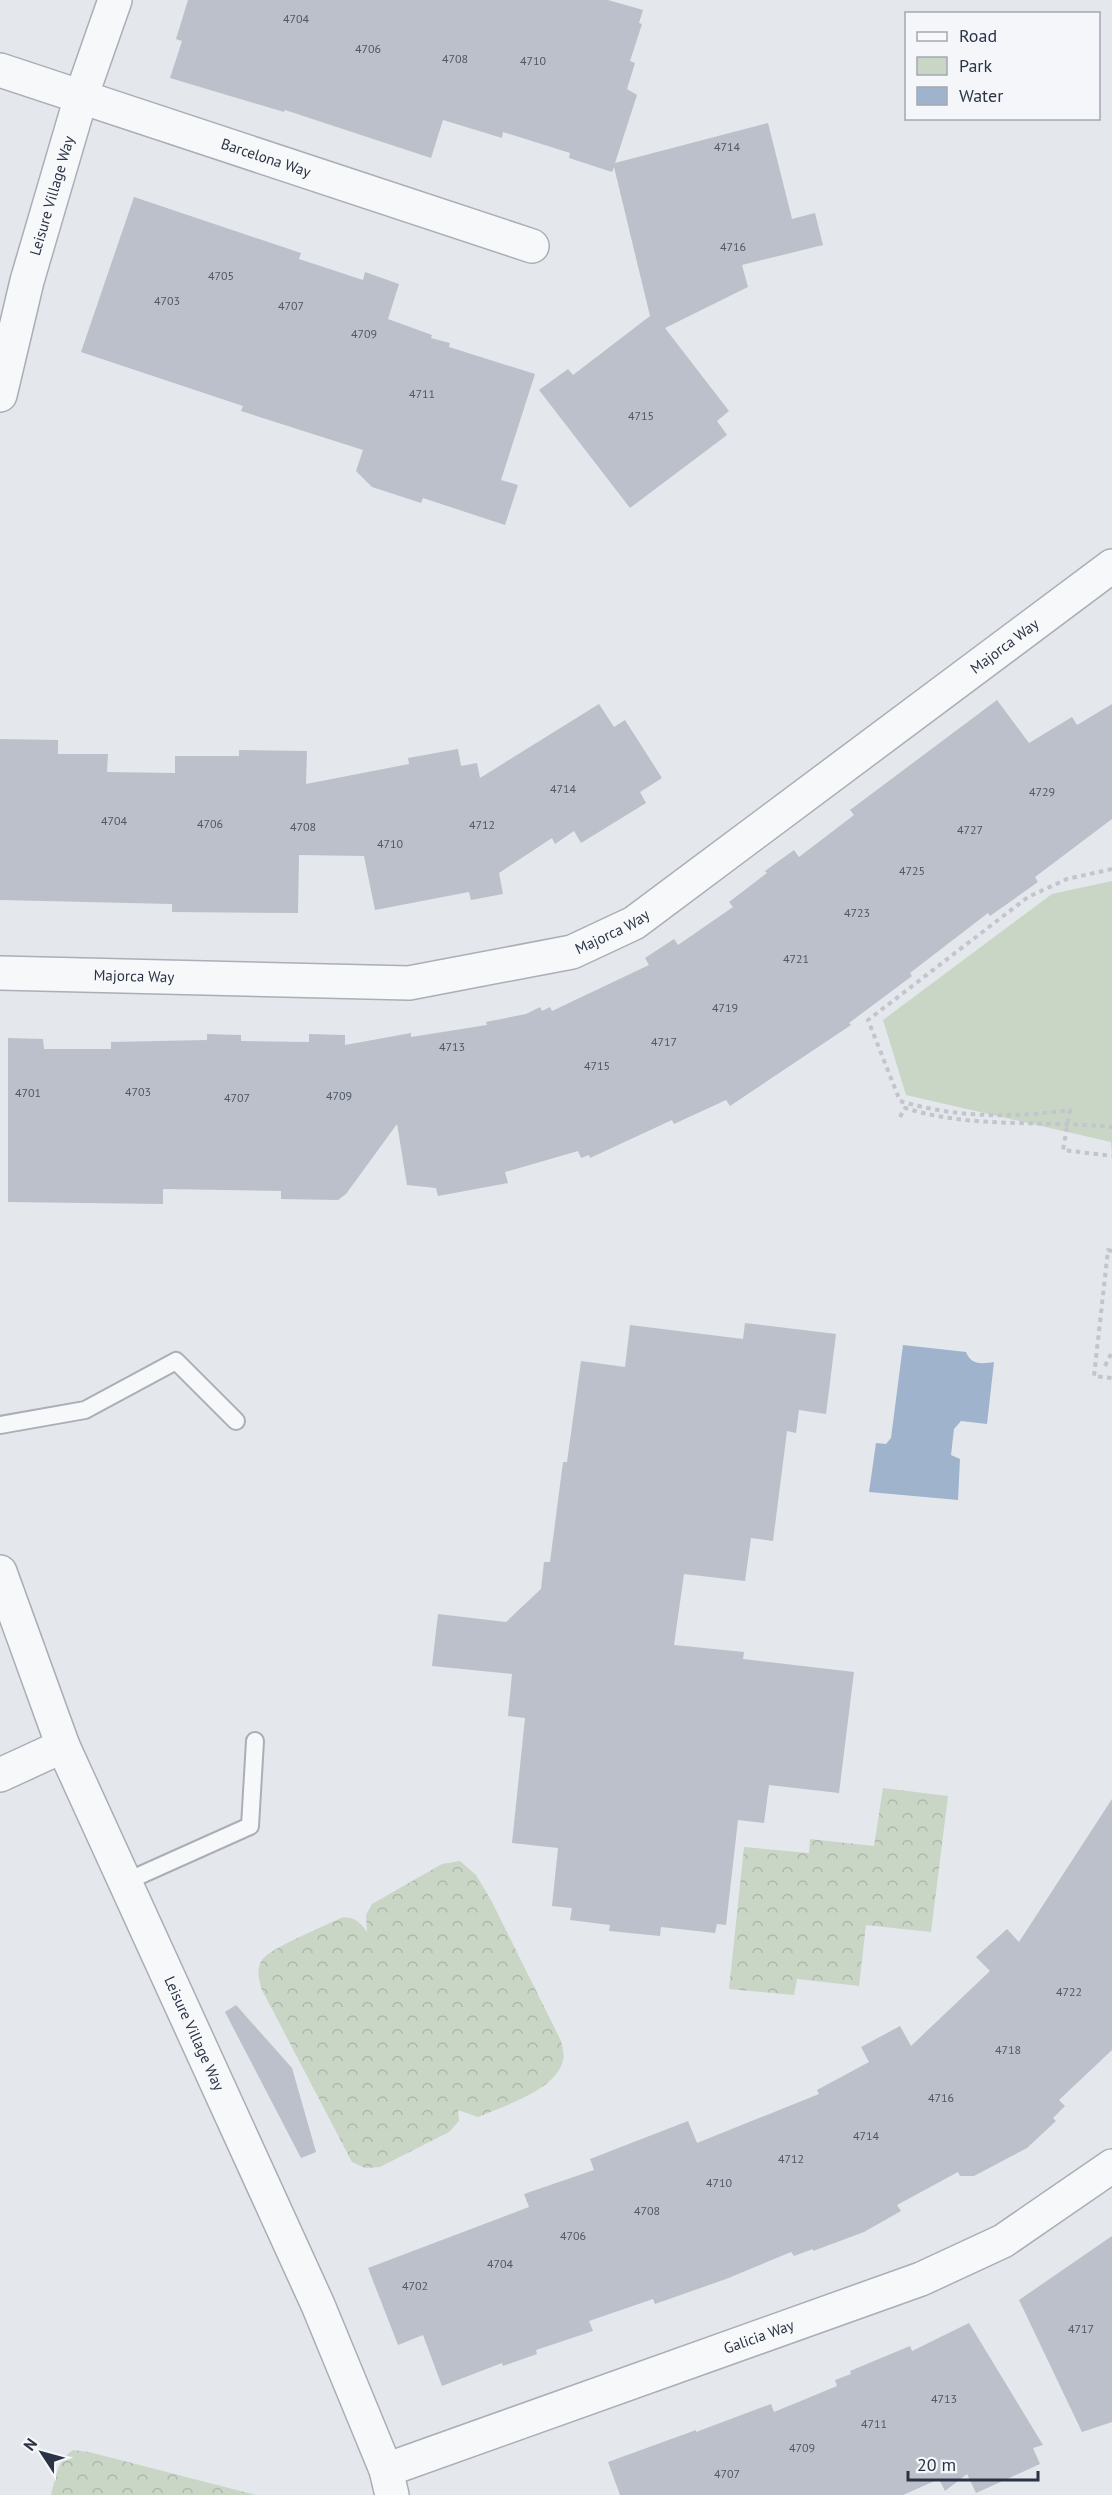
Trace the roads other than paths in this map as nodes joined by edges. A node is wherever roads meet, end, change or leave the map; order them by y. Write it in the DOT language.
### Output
graph roads {
  1 [pos="115,0"];
  2 [pos="0,70"];
  3 [pos="81,97"];
  4 [pos="532,246"];
  5 [pos="0,395"];
  6 [pos="1112,566"];
  7 [pos="0,973"];
  8 [pos="236,1420"];
  9 [pos="0,1425"];
  10 [pos="0,1572"];
  11 [pos="255,1741"];
  12 [pos="63,1746"];
  13 [pos="0,1775"];
  14 [pos="125,1882"];
  15 [pos="1112,2166"];
  16 [pos="389,2482"];
  1 -- 3 [label="street, Leisure Village Way"];
  2 -- 3 [label="street, Barcelona Way"];
  3 -- 4 [label="street, Barcelona Way"];
  3 -- 5 [label="street, Leisure Village Way"];
  6 -- 7 [label="street, Majorca Way"];
  8 -- 9 [label="lane"];
  10 -- 12 [label="street, Leisure Village Way"];
  11 -- 14 [label="lane"];
  12 -- 13 [label="street"];
  12 -- 14 [label="street, Leisure Village Way"];
  14 -- 16 [label="street, Leisure Village Way"];
  15 -- 16 [label="street, Galicia Way"];
}
